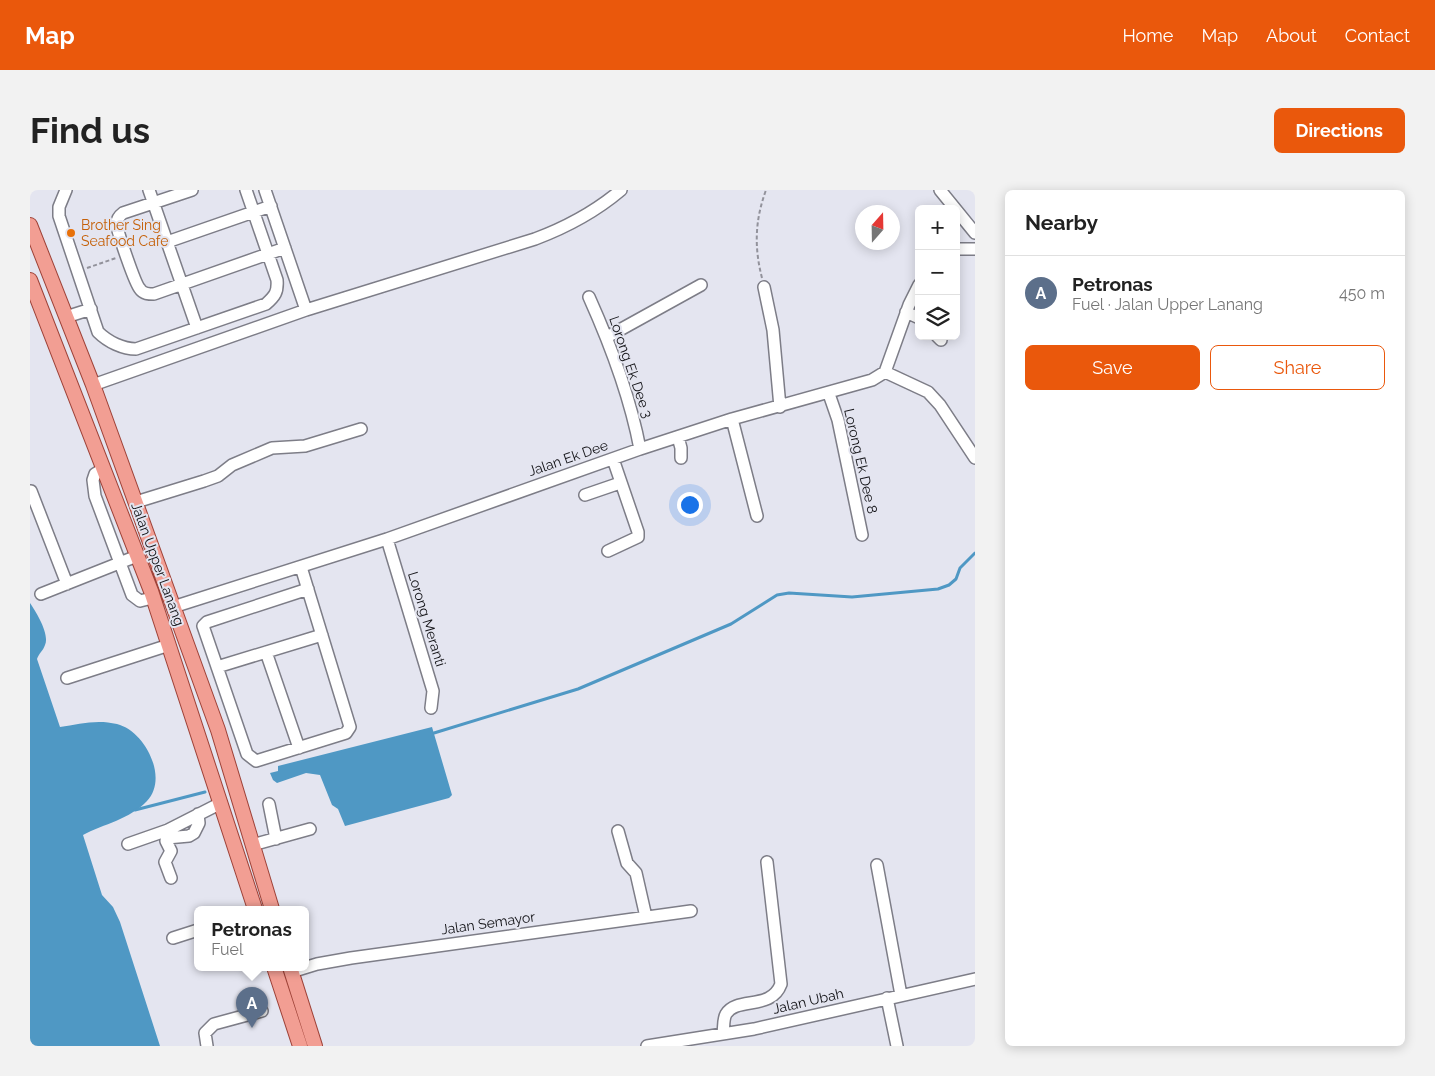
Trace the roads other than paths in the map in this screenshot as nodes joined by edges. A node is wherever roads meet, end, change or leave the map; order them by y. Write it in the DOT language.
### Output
graph roads {
  1 [pos="66,190"];
  2 [pos="149,190"];
  3 [pos="192,190"];
  4 [pos="246,190"];
  5 [pos="266,190"];
  6 [pos="621,190"];
  7 [pos="940,190"];
  8 [pos="153,202"];
  9 [pos="271,206"];
  10 [pos="253,213"];
  11 [pos="30,225"];
  12 [pos="975,232"];
  13 [pos="167,242"];
  14 [pos="285,248"];
  15 [pos="960,249"];
  16 [pos="975,249"];
  17 [pos="268,254"];
  18 [pos="30,280"];
  19 [pos="182,283"];
  20 [pos="702,285"];
  21 [pos="764,287"];
  22 [pos="915,293"];
  23 [pos="588,297"];
  24 [pos="90,308"];
  25 [pos="306,310"];
  26 [pos="906,312"];
  27 [pos="915,316"];
  28 [pos="66,317"];
  29 [pos="197,328"];
  30 [pos="607,336"];
  31 [pos="885,372"];
  32 [pos="94,385"];
  33 [pos="829,394"];
  34 [pos="780,407"];
  35 [pos="732,419"];
  36 [pos="361,429"];
  37 [pos="678,437"];
  38 [pos="640,449"];
  39 [pos="681,458"];
  40 [pos="975,458"];
  41 [pos="613,459"];
  42 [pos="103,469"];
  43 [pos="620,483"];
  44 [pos="31,491"];
  45 [pos="585,495"];
  46 [pos="136,502"];
  47 [pos="757,516"];
  48 [pos="862,535"];
  49 [pos="387,539"];
  50 [pos="608,551"];
  51 [pos="137,556"];
  52 [pos="119,563"];
  53 [pos="301,567"];
  54 [pos="67,584"];
  55 [pos="308,590"];
  56 [pos="42,594"];
  57 [pos="152,598"];
  58 [pos="173,607"];
  59 [pos="322,635"];
  60 [pos="169,646"];
  61 [pos="266,652"];
  62 [pos="217,667"];
  63 [pos="67,678"];
  64 [pos="432,708"];
  65 [pos="236,723"];
  66 [pos="218,730"];
  67 [pos="299,748"];
  68 [pos="221,803"];
  69 [pos="269,804"];
  70 [pos="310,830"];
  71 [pos="618,831"];
  72 [pos="167,834"];
  73 [pos="276,839"];
  74 [pos="128,844"];
  75 [pos="252,845"];
  76 [pos="767,862"];
  77 [pos="876,865"];
  78 [pos="171,878"];
  79 [pos="255,906"];
  80 [pos="271,906"];
  81 [pos="691,911"];
  82 [pos="646,917"];
  83 [pos="194,931"];
  84 [pos="172,938"];
  85 [pos="309,966"];
  86 [pos="275,971"];
  87 [pos="292,971"];
  88 [pos="975,979"];
  89 [pos="901,995"];
  90 [pos="887,998"];
  91 [pos="262,1011"];
  92 [pos="723,1034"];
  93 [pos="670,1044"];
  94 [pos="207,1046"];
  95 [pos="300,1046"];
  96 [pos="315,1046"];
  97 [pos="647,1046"];
  98 [pos="897,1046"];
  1 -- 24 [label="street"];
  2 -- 8 [label="street"];
  3 -- 8 [label="street"];
  4 -- 10 [label="street"];
  5 -- 9 [label="street"];
  6 -- 25 [label="street"];
  7 -- 12 [label="street"];
  8 -- 13 [label="street"];
  8 -- 19 [label="street"];
  9 -- 10 [label="street"];
  9 -- 14 [label="street"];
  10 -- 13 [label="street"];
  10 -- 17 [label="street"];
  11 -- 28 [label="main road, Jalan Upper Lanang"];
  13 -- 19 [label="street"];
  14 -- 17 [label="street"];
  14 -- 25 [label="street"];
  15 -- 16 [label="street"];
  17 -- 19 [label="street"];
  17 -- 29 [label="street"];
  18 -- 42 [label="main road, Jalan Upper Lanang"];
  19 -- 29 [label="street"];
  20 -- 30 [label="street"];
  21 -- 34 [label="street"];
  22 -- 26 [label="street"];
  23 -- 30 [label="street, Lorong Ek Dee 3"];
  24 -- 28 [label="street"];
  24 -- 29 [label="street"];
  25 -- 32 [label="street"];
  26 -- 27 [label="street"];
  26 -- 31 [label="street"];
  28 -- 32 [label="main road, Jalan Upper Lanang"];
  30 -- 38 [label="street, Lorong Ek Dee 3"];
  31 -- 33 [label="street, Jalan Ek Dee"];
  31 -- 40 [label="street"];
  32 -- 46 [label="main road, Jalan Upper Lanang"];
  33 -- 34 [label="street, Jalan Ek Dee"];
  33 -- 48 [label="street, Lorong Ek Dee 8"];
  34 -- 35 [label="street, Jalan Ek Dee"];
  35 -- 37 [label="street, Jalan Ek Dee"];
  35 -- 47 [label="street"];
  36 -- 46 [label="street"];
  37 -- 38 [label="street, Jalan Ek Dee"];
  37 -- 39 [label="street"];
  38 -- 41 [label="street, Jalan Ek Dee"];
  41 -- 43 [label="street"];
  41 -- 49 [label="street, Jalan Ek Dee"];
  42 -- 51 [label="main road, Jalan Upper Lanang"];
  42 -- 52 [label="street"];
  43 -- 45 [label="street"];
  43 -- 50 [label="street"];
  44 -- 54 [label="street"];
  46 -- 58 [label="main road, Jalan Upper Lanang"];
  49 -- 53 [label="street, Jalan Ek Dee"];
  49 -- 64 [label="street, Lorong Meranti"];
  51 -- 52 [label="street"];
  51 -- 57 [label="main road, Jalan Upper Lanang"];
  52 -- 54 [label="street"];
  52 -- 57 [label="street"];
  53 -- 55 [label="street"];
  53 -- 58 [label="street, Jalan Ek Dee"];
  54 -- 56 [label="street"];
  55 -- 59 [label="street"];
  55 -- 62 [label="street"];
  57 -- 60 [label="main road, Jalan Upper Lanang"];
  58 -- 66 [label="main road, Jalan Upper Lanang"];
  59 -- 61 [label="street"];
  59 -- 67 [label="street"];
  60 -- 63 [label="street"];
  60 -- 68 [label="main road, Jalan Upper Lanang"];
  61 -- 62 [label="street"];
  61 -- 67 [label="street"];
  62 -- 65 [label="street"];
  65 -- 66 [label="street"];
  65 -- 67 [label="street"];
  66 -- 75 [label="main road, Jalan Upper Lanang"];
  68 -- 72 [label="street"];
  68 -- 79 [label="main road, Jalan Upper Lanang"];
  69 -- 73 [label="street"];
  70 -- 73 [label="street"];
  71 -- 82 [label="street"];
  72 -- 74 [label="street"];
  72 -- 78 [label="street"];
  73 -- 75 [label="street"];
  75 -- 80 [label="main road, Jalan Upper Lanang"];
  76 -- 92 [label="street"];
  77 -- 89 [label="street"];
  81 -- 82 [label="street, Jalan Semayor"];
  82 -- 85 [label="street, Jalan Semayor"];
  83 -- 84 [label="street"];
  86 -- 95 [label="main road"];
  87 -- 96 [label="main road"];
  88 -- 89 [label="street, Jalan Ubah"];
  89 -- 90 [label="street, Jalan Ubah"];
  90 -- 92 [label="street, Jalan Ubah"];
  90 -- 98 [label="street"];
  91 -- 94 [label="street"];
  92 -- 93 [label="street, Jalan Ubah"];
  93 -- 97 [label="street, Jalan Ubah"];
}
